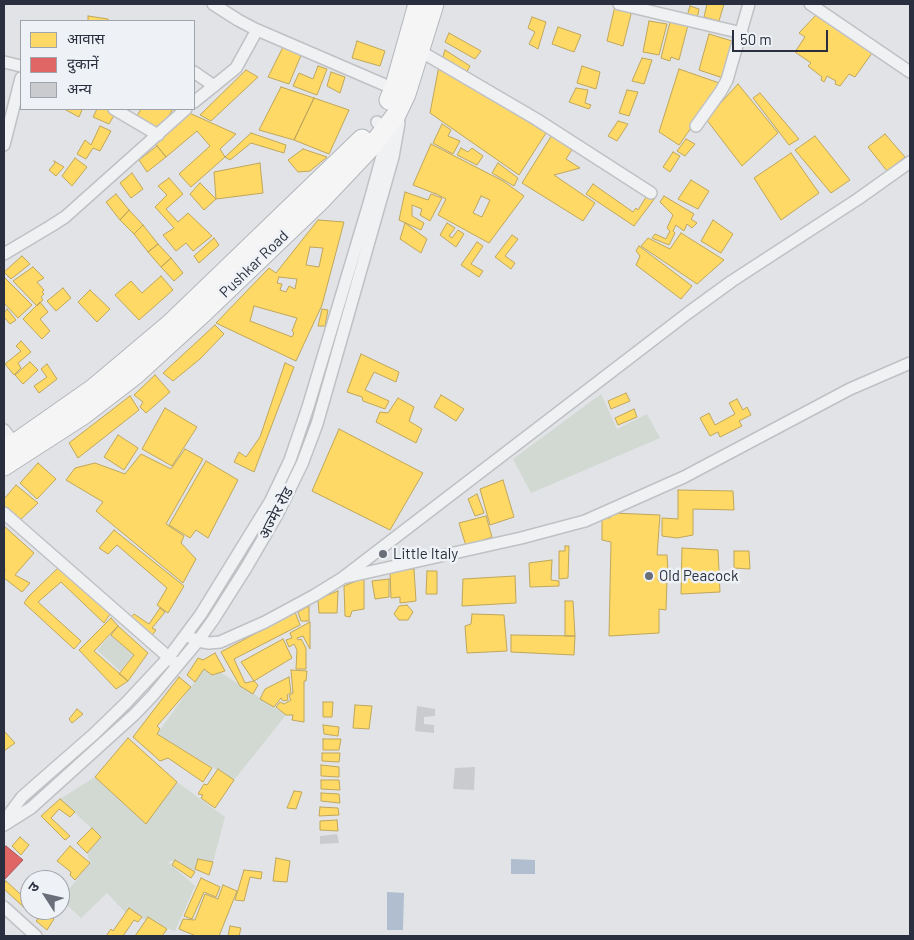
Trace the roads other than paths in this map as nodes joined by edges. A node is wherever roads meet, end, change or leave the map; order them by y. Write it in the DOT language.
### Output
graph roads {
  1 [pos="213,4"];
  2 [pos="418,4"];
  3 [pos="434,4"];
  4 [pos="619,4"];
  5 [pos="749,4"];
  6 [pos="810,4"];
  7 [pos="257,30"];
  8 [pos="742,33"];
  9 [pos="420,51"];
  10 [pos="4,62"];
  11 [pos="20,66"];
  12 [pos="910,72"];
  13 [pos="195,73"];
  14 [pos="20,82"];
  15 [pos="214,86"];
  16 [pos="195,101"];
  17 [pos="396,101"];
  18 [pos="116,110"];
  19 [pos="185,110"];
  20 [pos="696,126"];
  21 [pos="380,127"];
  22 [pos="158,135"];
  23 [pos="4,145"];
  24 [pos="910,162"];
  25 [pos="652,193"];
  26 [pos="4,254"];
  27 [pos="910,363"];
  28 [pos="8,442"];
  29 [pos="290,460"];
  30 [pos="302,464"];
  31 [pos="4,466"];
  32 [pos="4,514"];
  33 [pos="341,579"];
  34 [pos="186,635"];
  35 [pos="198,641"];
  36 [pos="169,657"];
  37 [pos="178,666"];
  38 [pos="4,821"];
  39 [pos="4,825"];
  40 [pos="4,907"];
  41 [pos="36,936"];
  1 -- 7 [label="street"];
  2 -- 17 [label="highway, Pushkar Road"];
  3 -- 9 [label="highway, Pushkar Road"];
  4 -- 8 [label="street"];
  5 -- 8 [label="street"];
  6 -- 12 [label="street"];
  7 -- 15 [label="street"];
  7 -- 17 [label="street"];
  8 -- 20 [label="street"];
  9 -- 17 [label="highway, Pushkar Road"];
  9 -- 25 [label="street"];
  10 -- 11 [label="street"];
  13 -- 15 [label="street"];
  14 -- 23 [label="street"];
  15 -- 16 [label="street"];
  17 -- 21 [label="highway, Pushkar Road"];
  17 -- 30 [label="street, अज्मेर रोड"];
  18 -- 22 [label="street"];
  19 -- 22 [label="street"];
  21 -- 28 [label="highway, Pushkar Road"];
  21 -- 29 [label="street, अज्मेर रोड"];
  21 -- 31 [label="highway, Pushkar Road"];
  22 -- 26 [label="street"];
  24 -- 33 [label="street"];
  27 -- 33 [label="street"];
  29 -- 30 [label="street"];
  29 -- 34 [label="street, अज्मेर रोड"];
  30 -- 35 [label="street, अज्मेर रोड"];
  32 -- 36 [label="street"];
  33 -- 35 [label="street"];
  34 -- 35 [label="street"];
  34 -- 36 [label="street, अज्मेर रोड"];
  35 -- 37 [label="street, अज्मेर रोड"];
  36 -- 37 [label="street"];
  36 -- 38 [label="street, अज्मेर रोड"];
  37 -- 39 [label="street, अज्मेर रोड"];
  40 -- 41 [label="street"];
}
